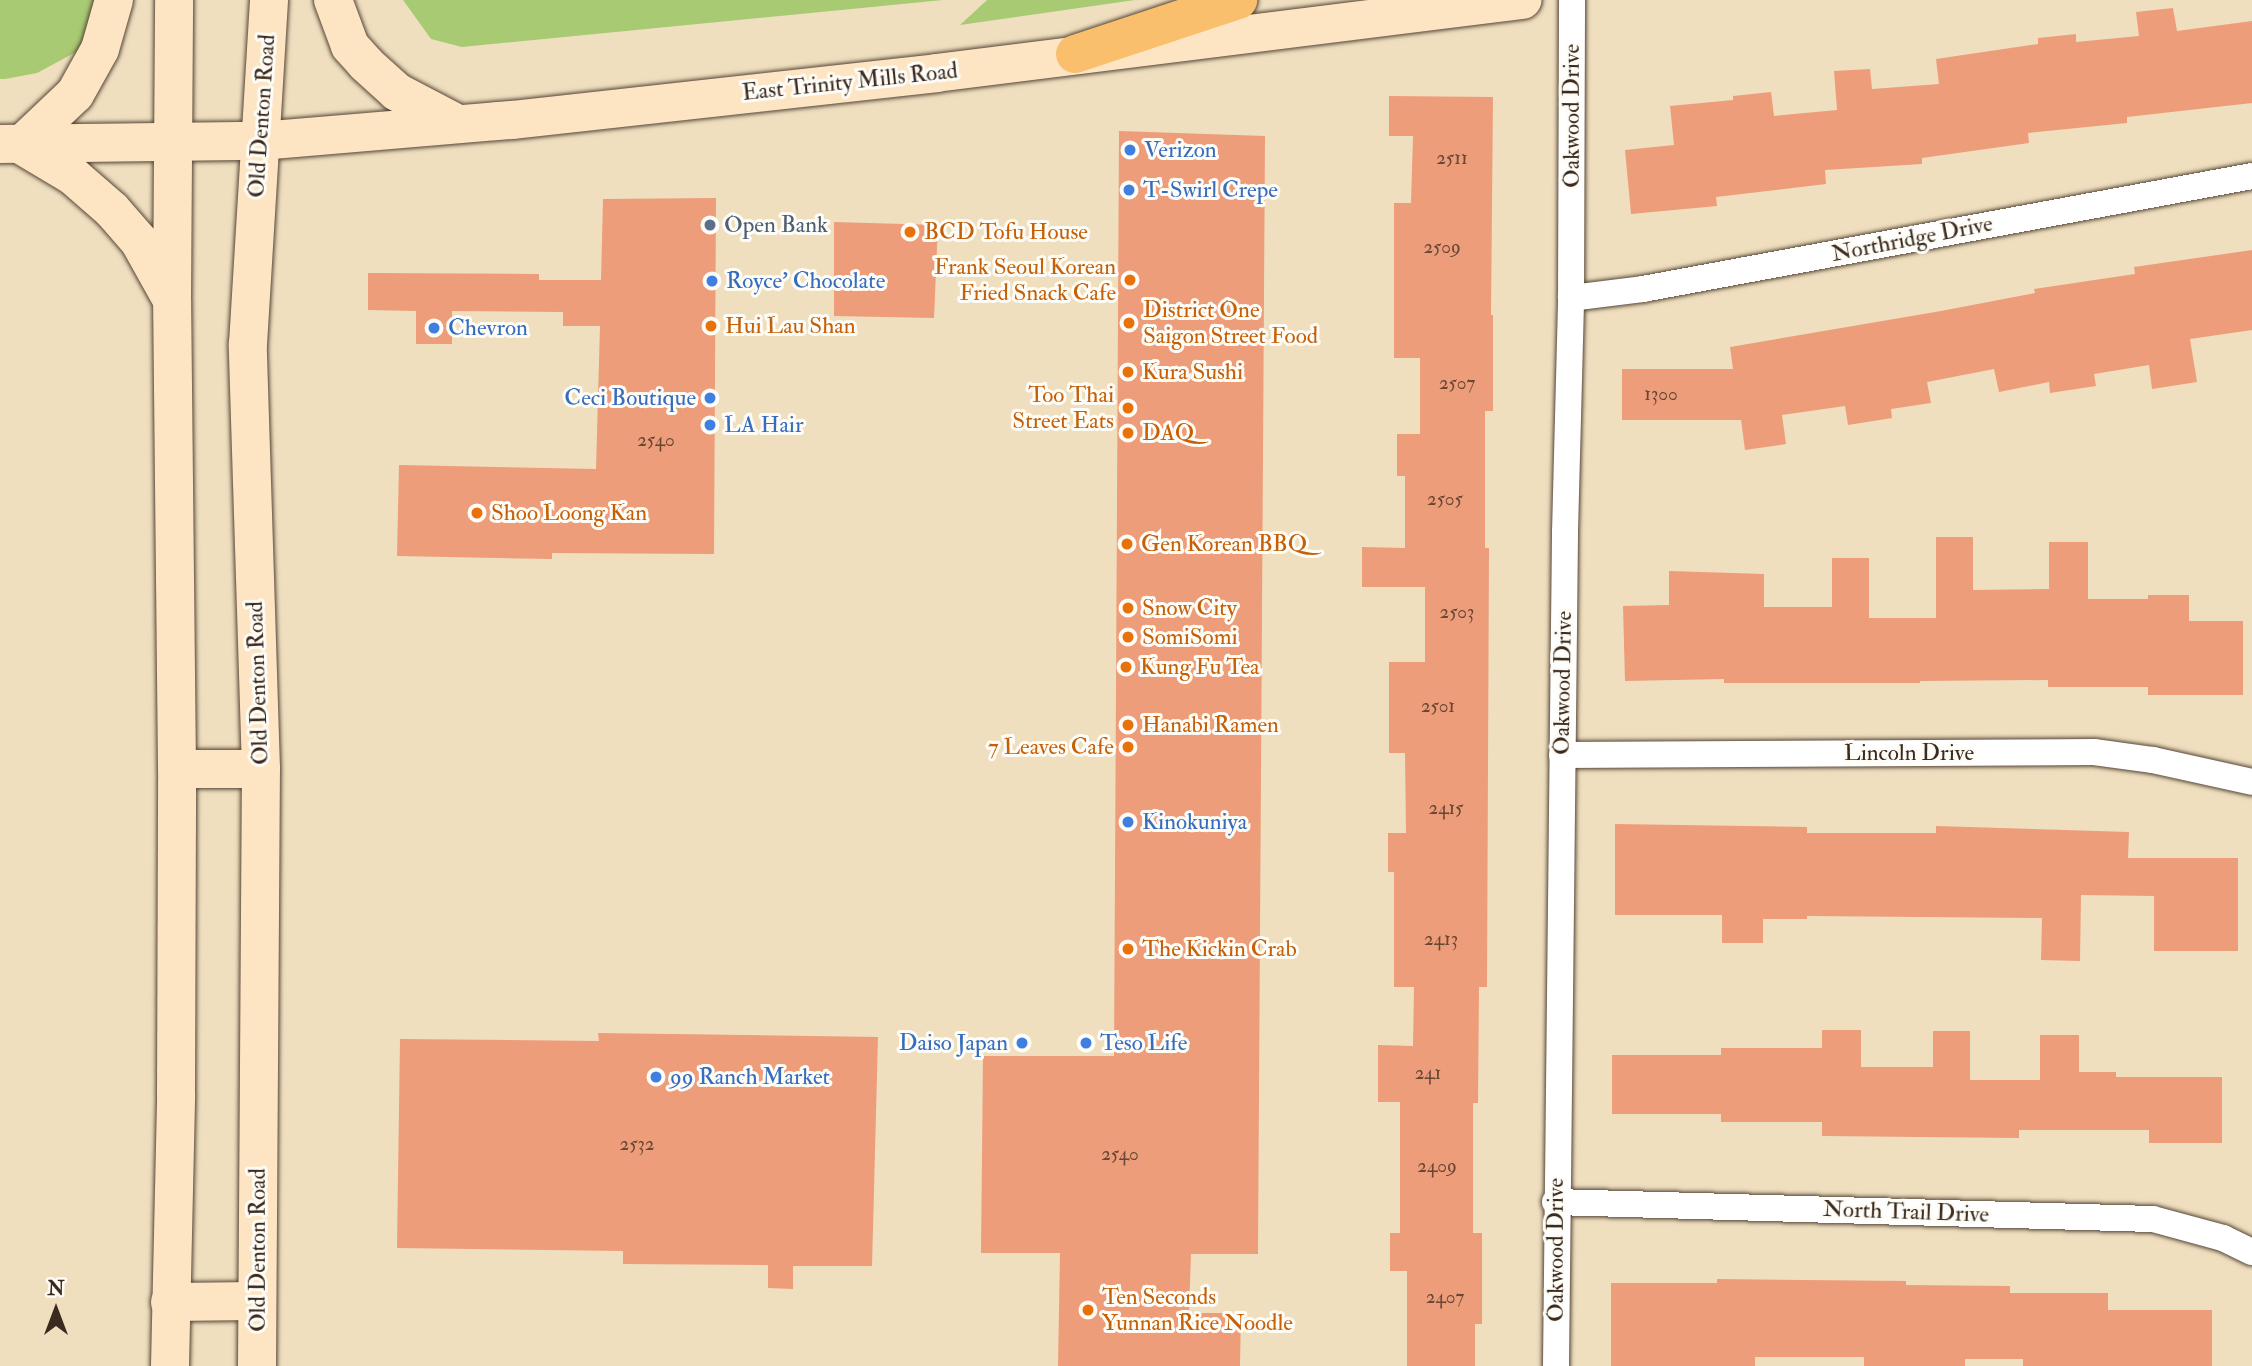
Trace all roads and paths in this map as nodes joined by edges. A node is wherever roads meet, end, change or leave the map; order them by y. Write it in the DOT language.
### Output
graph roads {
  1 [pos="114,0"];
  2 [pos="174,0"];
  3 [pos="269,0"];
  4 [pos="332,0"];
  5 [pos="1238,0"];
  6 [pos="1522,0"];
  7 [pos="1572,0"];
  8 [pos="1075,54"];
  9 [pos="458,124"];
  10 [pos="175,141"];
  11 [pos="260,141"];
  12 [pos="10,144"];
  13 [pos="2252,176"];
  14 [pos="1571,298"];
  15 [pos="173,301"];
  16 [pos="1562,755"];
  17 [pos="177,769"];
  18 [pos="261,769"];
  19 [pos="2252,782"];
  20 [pos="1555,1202"];
  21 [pos="2252,1252"];
  22 [pos="257,1301"];
  23 [pos="170,1302"];
  24 [pos="170,1366"];
  25 [pos="257,1366"];
  26 [pos="1556,1366"];
  1 -- 12 [label="main road"];
  2 -- 10 [label="main road"];
  3 -- 11 [label="main road, Old Denton Road"];
  4 -- 9 [label="main road"];
  5 -- 8 [label="highway"];
  6 -- 8 [label="main road, East Trinity Mills Road"];
  7 -- 14 [label="street, Oakwood Drive"];
  8 -- 9 [label="main road, East Trinity Mills Road"];
  9 -- 11 [label="main road, East Trinity Mills Road"];
  10 -- 11 [label="main road, East Trinity Mills Road"];
  10 -- 12 [label="main road, East Trinity Mills Road"];
  10 -- 15 [label="main road"];
  11 -- 18 [label="main road, Old Denton Road"];
  12 -- 15 [label="main road"];
  13 -- 14 [label="street, Northridge Drive"];
  14 -- 16 [label="street, Oakwood Drive"];
  15 -- 17 [label="main road"];
  16 -- 19 [label="street, Lincoln Drive"];
  16 -- 20 [label="street, Oakwood Drive"];
  17 -- 18 [label="main road"];
  17 -- 23 [label="main road"];
  18 -- 22 [label="main road, Old Denton Road"];
  20 -- 21 [label="street, North Trail Drive"];
  20 -- 26 [label="street, Oakwood Drive"];
  22 -- 23 [label="main road"];
  22 -- 25 [label="main road, Old Denton Road"];
  23 -- 24 [label="main road"];
}
